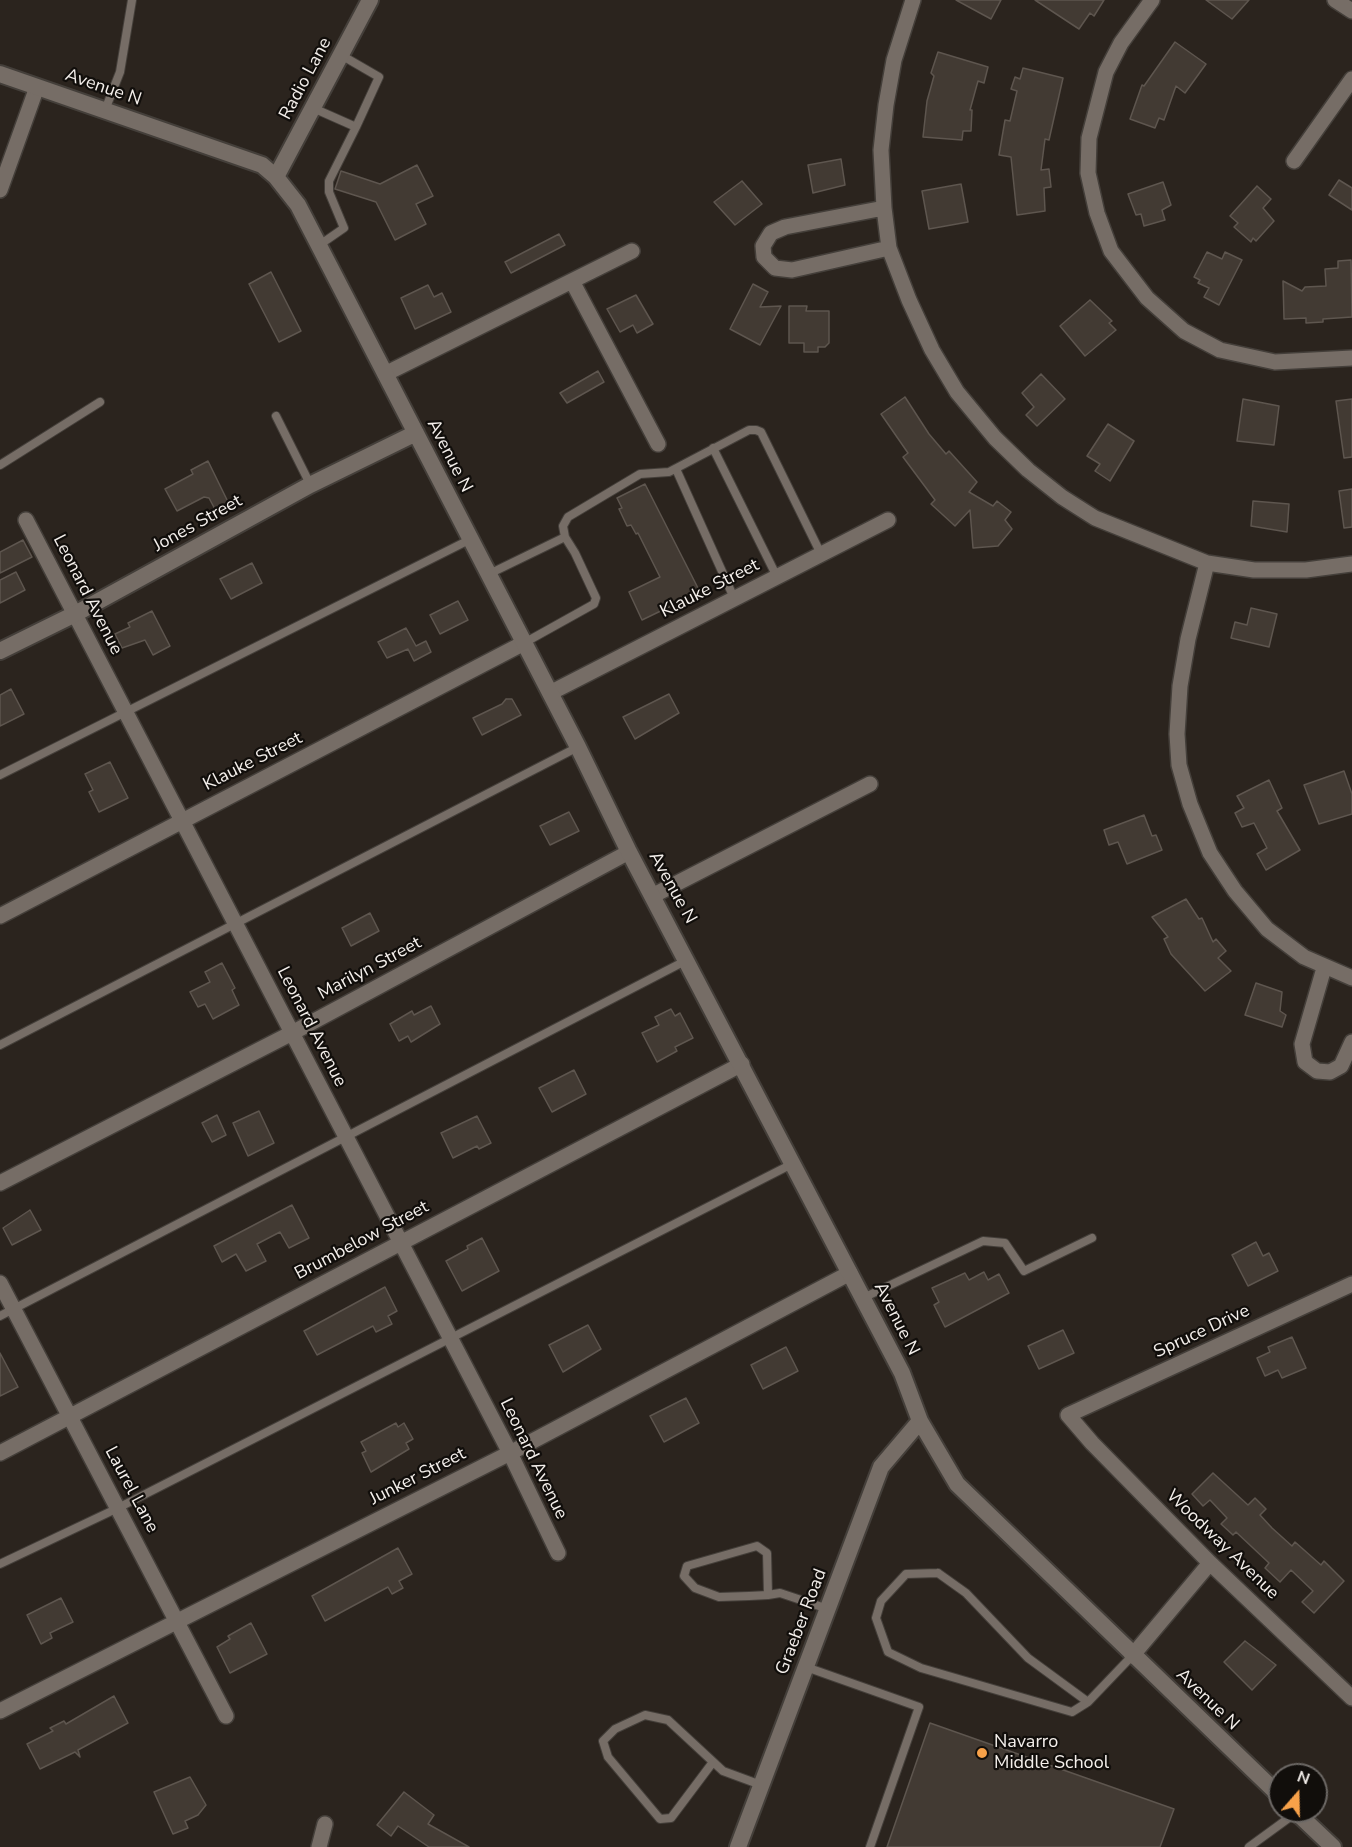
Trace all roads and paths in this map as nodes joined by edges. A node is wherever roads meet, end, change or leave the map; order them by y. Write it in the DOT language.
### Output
graph roads {
  1 [pos="132,0"];
  2 [pos="370,0"];
  3 [pos="913,0"];
  4 [pos="1152,0"];
  5 [pos="1335,0"];
  6 [pos="1352,11"];
  7 [pos="341,55"];
  8 [pos="0,74"];
  9 [pos="1352,78"];
  10 [pos="37,87"];
  11 [pos="313,108"];
  12 [pos="105,110"];
  13 [pos="357,127"];
  14 [pos="1294,161"];
  15 [pos="276,177"];
  16 [pos="0,190"];
  17 [pos="885,208"];
  18 [pos="318,246"];
  19 [pos="889,248"];
  20 [pos="632,251"];
  21 [pos="572,281"];
  22 [pos="1352,358"];
  23 [pos="385,374"];
  24 [pos="100,402"];
  25 [pos="276,416"];
  26 [pos="416,433"];
  27 [pos="658,444"];
  28 [pos="713,448"];
  29 [pos="0,465"];
  30 [pos="676,469"];
  31 [pos="310,485"];
  32 [pos="26,520"];
  33 [pos="888,520"];
  34 [pos="564,537"];
  35 [pos="471,539"];
  36 [pos="821,554"];
  37 [pos="1207,563"];
  38 [pos="1352,564"];
  39 [pos="489,574"];
  40 [pos="777,577"];
  41 [pos="734,598"];
  42 [pos="75,614"];
  43 [pos="524,643"];
  44 [pos="0,651"];
  45 [pos="550,693"];
  46 [pos="126,712"];
  47 [pos="578,747"];
  48 [pos="0,775"];
  49 [pos="870,784"];
  50 [pos="182,821"];
  51 [pos="629,852"];
  52 [pos="654,895"];
  53 [pos="0,916"];
  54 [pos="235,923"];
  55 [pos="688,959"];
  56 [pos="1324,968"];
  57 [pos="1352,978"];
  58 [pos="292,1033"];
  59 [pos="1352,1042"];
  60 [pos="0,1045"];
  61 [pos="742,1064"];
  62 [pos="346,1137"];
  63 [pos="793,1163"];
  64 [pos="0,1183"];
  65 [pos="1092,1238"];
  66 [pos="401,1243"];
  67 [pos="850,1273"];
  68 [pos="0,1283"];
  69 [pos="1352,1284"];
  70 [pos="863,1298"];
  71 [pos="7,1313"];
  72 [pos="450,1339"];
  73 [pos="1068,1415"];
  74 [pos="70,1416"];
  75 [pos="920,1421"];
  76 [pos="0,1453"];
  77 [pos="510,1453"];
  78 [pos="118,1508"];
  79 [pos="558,1553"];
  80 [pos="1210,1563"];
  81 [pos="0,1564"];
  82 [pos="768,1595"];
  83 [pos="828,1609"];
  84 [pos="177,1621"];
  85 [pos="1132,1656"];
  86 [pos="806,1667"];
  87 [pos="1352,1698"];
  88 [pos="1088,1702"];
  89 [pos="0,1711"];
  90 [pos="226,1716"];
  91 [pos="713,1762"];
  92 [pos="761,1785"];
  93 [pos="1268,1785"];
  94 [pos="1282,1823"];
  95 [pos="1308,1823"];
  96 [pos="325,1824"];
  97 [pos="319,1847"];
  98 [pos="738,1847"];
  99 [pos="870,1847"];
  100 [pos="1251,1847"];
  101 [pos="1333,1847"];
  1 -- 12 [label="lane"];
  2 -- 7 [label="street, Radio Lane"];
  3 -- 17 [label="street"];
  4 -- 22 [label="street"];
  5 -- 6 [label="street"];
  7 -- 11 [label="street, Radio Lane"];
  7 -- 13 [label="lane"];
  8 -- 10 [label="street, Avenue N"];
  9 -- 14 [label="street"];
  10 -- 12 [label="street, Avenue N"];
  10 -- 16 [label="street"];
  11 -- 13 [label="lane"];
  11 -- 15 [label="street, Radio Lane"];
  12 -- 15 [label="street, Avenue N"];
  13 -- 18 [label="lane"];
  15 -- 18 [label="street, Avenue N"];
  17 -- 19 [label="street"];
  17 -- 19 [label="street"];
  18 -- 23 [label="street, Avenue N"];
  19 -- 37 [label="street"];
  20 -- 21 [label="street"];
  21 -- 23 [label="street"];
  21 -- 27 [label="street"];
  23 -- 26 [label="street, Avenue N"];
  24 -- 29 [label="lane"];
  25 -- 31 [label="lane"];
  26 -- 31 [label="street, Jones Street"];
  26 -- 35 [label="street, Avenue N"];
  28 -- 30 [label="lane"];
  28 -- 36 [label="lane"];
  28 -- 40 [label="lane"];
  30 -- 34 [label="lane"];
  30 -- 41 [label="lane"];
  31 -- 42 [label="street, Jones Street"];
  32 -- 42 [label="street, Leonard Avenue"];
  33 -- 36 [label="street, Klauke Street"];
  34 -- 39 [label="lane"];
  34 -- 43 [label="lane"];
  35 -- 39 [label="street, Avenue N"];
  35 -- 46 [label="lane"];
  36 -- 40 [label="street, Klauke Street"];
  37 -- 38 [label="street"];
  37 -- 56 [label="street"];
  39 -- 43 [label="street, Avenue N"];
  40 -- 41 [label="street, Klauke Street"];
  41 -- 45 [label="street, Klauke Street"];
  42 -- 44 [label="street, Jones Street"];
  42 -- 46 [label="street, Leonard Avenue"];
  43 -- 45 [label="street, Avenue N"];
  43 -- 50 [label="street, Klauke Street"];
  45 -- 47 [label="street, Avenue N"];
  46 -- 48 [label="lane"];
  46 -- 50 [label="street, Leonard Avenue"];
  47 -- 51 [label="street, Avenue N"];
  47 -- 54 [label="lane"];
  49 -- 52 [label="street"];
  50 -- 53 [label="street, Klauke Street"];
  50 -- 54 [label="street, Leonard Avenue"];
  51 -- 52 [label="street, Avenue N"];
  51 -- 58 [label="street, Marilyn Street"];
  52 -- 55 [label="street, Avenue N"];
  54 -- 58 [label="street, Leonard Avenue"];
  54 -- 60 [label="lane"];
  55 -- 61 [label="street, Avenue N"];
  55 -- 62 [label="lane"];
  56 -- 57 [label="street"];
  56 -- 59 [label="street"];
  58 -- 62 [label="street, Leonard Avenue"];
  58 -- 64 [label="street, Marilyn Street"];
  61 -- 63 [label="street, Avenue N"];
  61 -- 66 [label="street, Brumbelow Street"];
  62 -- 66 [label="street, Leonard Avenue"];
  62 -- 71 [label="lane"];
  63 -- 67 [label="street, Avenue N"];
  63 -- 72 [label="lane"];
  65 -- 70 [label="lane"];
  66 -- 72 [label="street, Leonard Avenue"];
  66 -- 74 [label="street, Brumbelow Street"];
  67 -- 70 [label="street, Avenue N"];
  67 -- 77 [label="street, Junker Street"];
  68 -- 71 [label="street, Laurel Lane"];
  69 -- 73 [label="street, Spruce Drive"];
  70 -- 75 [label="street, Avenue N"];
  71 -- 74 [label="street, Laurel Lane"];
  72 -- 77 [label="street, Leonard Avenue"];
  72 -- 78 [label="lane"];
  73 -- 80 [label="street, Woodway Avenue"];
  74 -- 76 [label="street, Brumbelow Street"];
  74 -- 78 [label="street, Laurel Lane"];
  75 -- 83 [label="street, Graeber Road"];
  75 -- 85 [label="street, Avenue N"];
  77 -- 79 [label="street, Leonard Avenue"];
  77 -- 84 [label="street, Junker Street"];
  78 -- 81 [label="lane"];
  78 -- 84 [label="street, Laurel Lane"];
  80 -- 85 [label="street"];
  80 -- 87 [label="street, Woodway Avenue"];
  82 -- 82 [label="lane"];
  82 -- 83 [label="lane"];
  83 -- 86 [label="street, Graeber Road"];
  84 -- 89 [label="street, Junker Street"];
  84 -- 90 [label="street, Laurel Lane"];
  85 -- 88 [label="lane"];
  85 -- 93 [label="street, Avenue N"];
  86 -- 92 [label="street, Graeber Road"];
  86 -- 99 [label="lane"];
  88 -- 88 [label="lane"];
  91 -- 91 [label="lane"];
  91 -- 92 [label="lane"];
  92 -- 98 [label="street, Graeber Road"];
  94 -- 100 [label="lane"];
  95 -- 101 [label="street"];
  96 -- 97 [label="street"];
}
